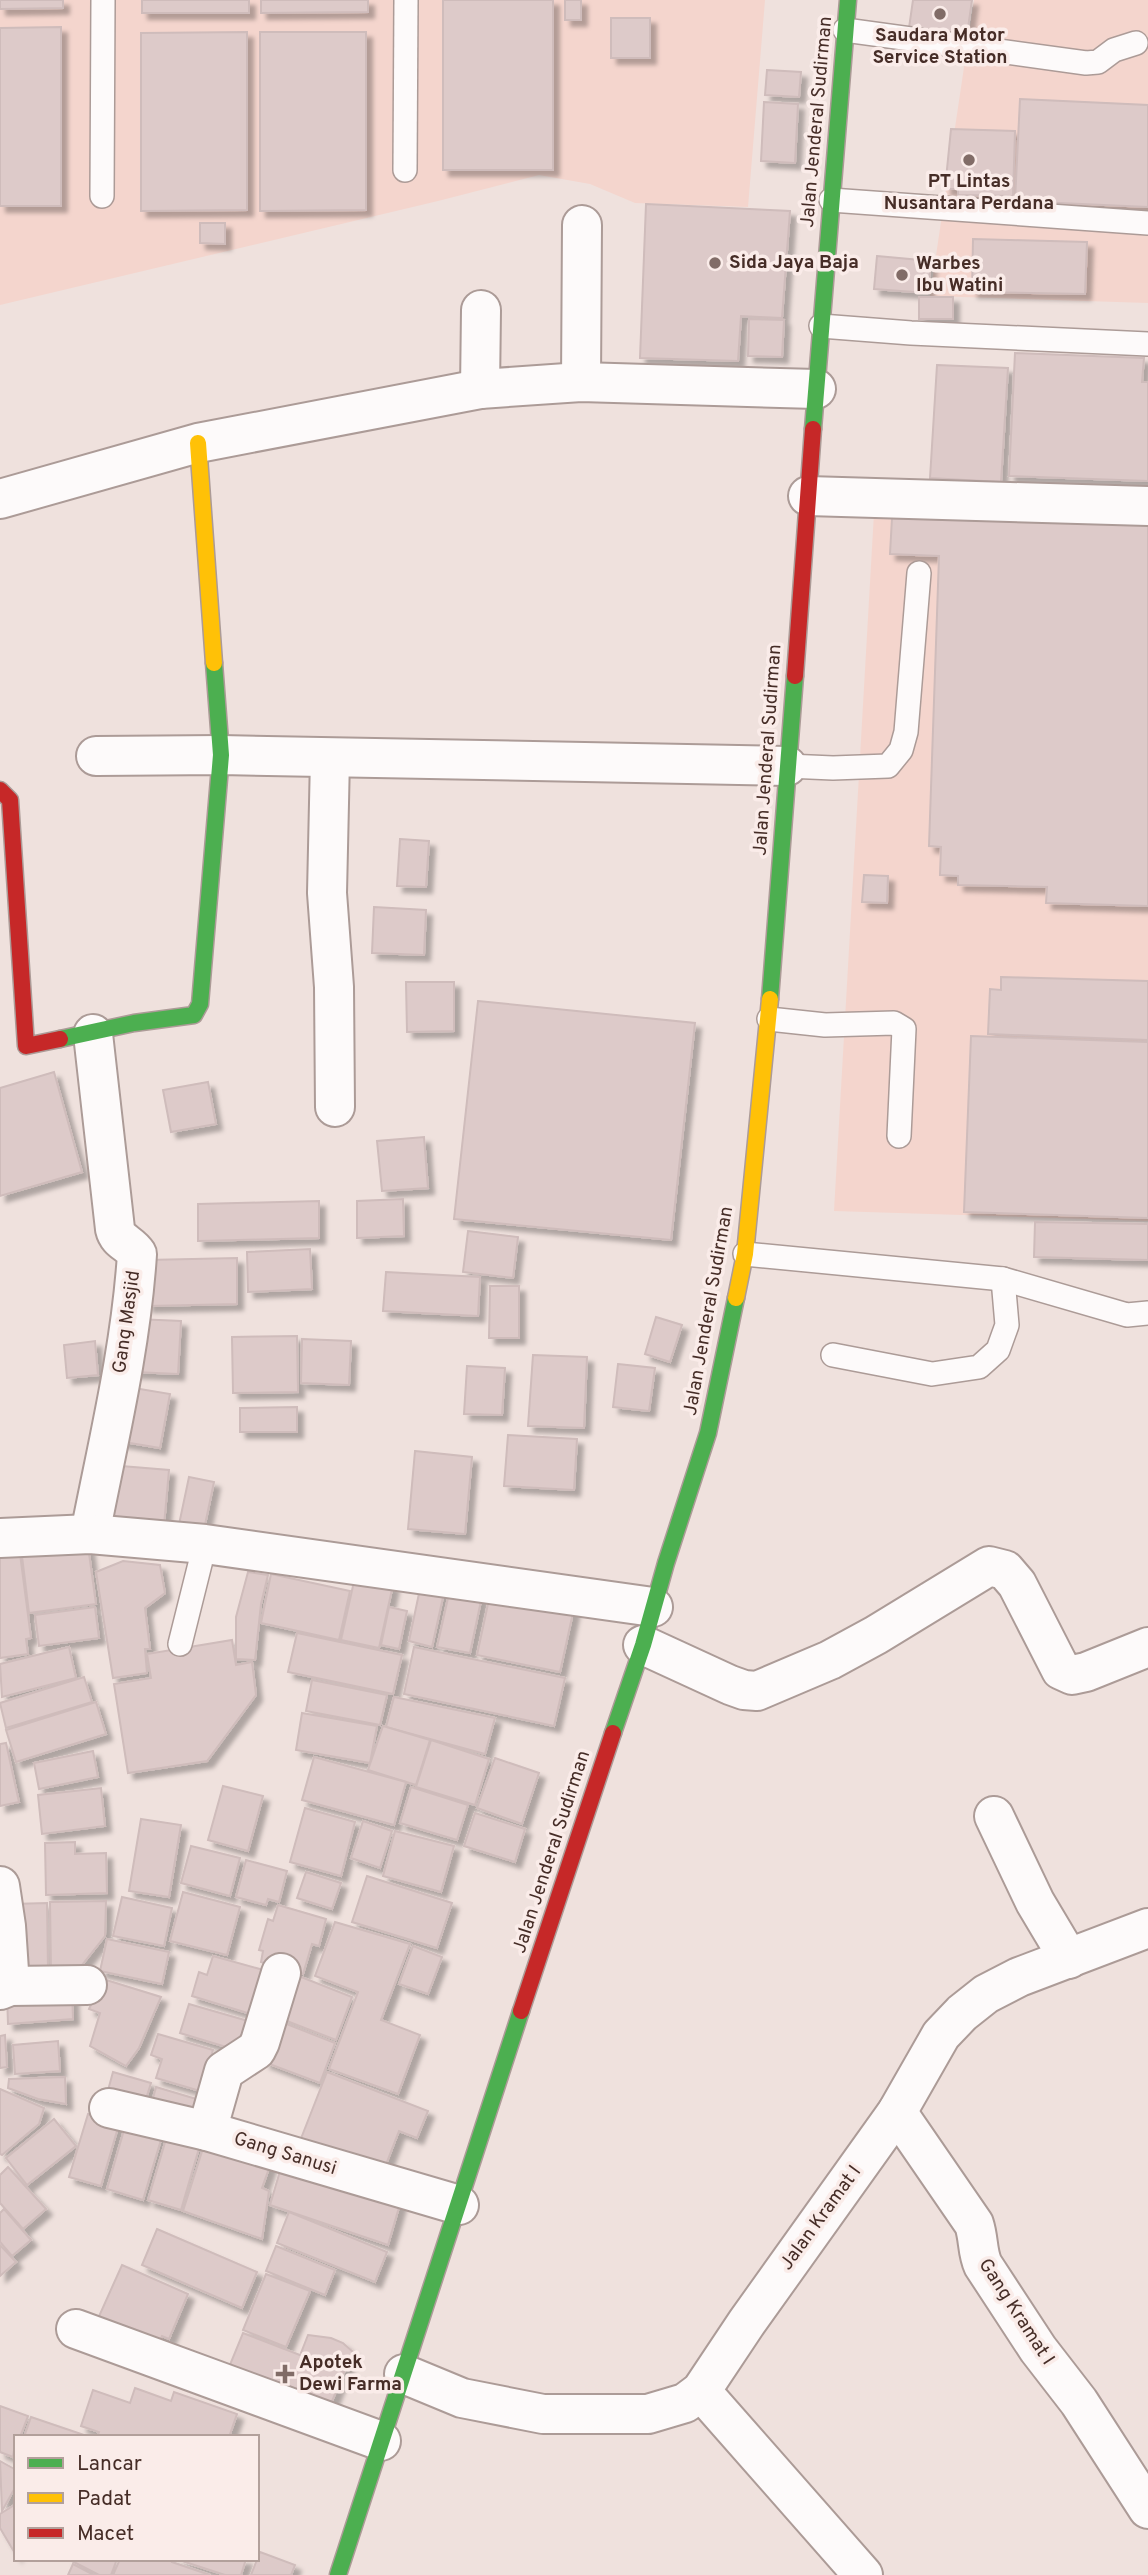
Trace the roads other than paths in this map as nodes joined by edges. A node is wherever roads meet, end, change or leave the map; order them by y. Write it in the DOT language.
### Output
graph roads {
  1 [pos="103,0"];
  2 [pos="406,0"];
  3 [pos="848,0"];
  4 [pos="845,30"];
  5 [pos="1136,43"];
  6 [pos="405,170"];
  7 [pos="102,196"];
  8 [pos="831,200"];
  9 [pos="1148,223"];
  10 [pos="582,225"];
  11 [pos="481,310"];
  12 [pos="821,326"];
  13 [pos="1148,344"];
  14 [pos="582,382"];
  15 [pos="480,389"];
  16 [pos="816,389"];
  17 [pos="198,443"];
  18 [pos="808,495"];
  19 [pos="0,499"];
  20 [pos="1148,506"];
  21 [pos="919,573"];
  22 [pos="221,755"];
  23 [pos="96,756"];
  24 [pos="330,758"];
  25 [pos="787,766"];
  26 [pos="0,790"];
  27 [pos="769,1019"];
  28 [pos="93,1034"];
  29 [pos="335,1107"];
  30 [pos="899,1136"];
  31 [pos="745,1254"];
  32 [pos="1003,1279"];
  33 [pos="1148,1313"];
  34 [pos="833,1355"];
  35 [pos="90,1534"];
  36 [pos="0,1538"];
  37 [pos="205,1544"];
  38 [pos="653,1606"];
  39 [pos="180,1644"];
  40 [pos="643,1645"];
  41 [pos="1148,1647"];
  42 [pos="995,1816"];
  43 [pos="0,1886"];
  44 [pos="1145,1938"];
  45 [pos="1069,1959"];
  46 [pos="281,1973"];
  47 [pos="87,1985"];
  48 [pos="5,1988"];
  49 [pos="109,2108"];
  50 [pos="897,2112"];
  51 [pos="207,2131"];
  52 [pos="459,2204"];
  53 [pos="76,2329"];
  54 [pos="404,2374"];
  55 [pos="701,2391"];
  56 [pos="381,2441"];
  57 [pos="1148,2509"];
  58 [pos="338,2575"];
  59 [pos="863,2575"];
  1 -- 7 [label="lane"];
  2 -- 6 [label="lane"];
  3 -- 4 [label="main road, Jalan Jenderal Sudirman"];
  4 -- 5 [label="lane"];
  4 -- 8 [label="main road, Jalan Jenderal Sudirman"];
  8 -- 9 [label="lane"];
  8 -- 12 [label="main road, Jalan Jenderal Sudirman"];
  10 -- 14 [label="street"];
  11 -- 15 [label="street"];
  12 -- 13 [label="lane"];
  12 -- 16 [label="main road, Jalan Jenderal Sudirman"];
  14 -- 15 [label="street"];
  14 -- 16 [label="street"];
  15 -- 17 [label="street"];
  16 -- 18 [label="main road, Jalan Jenderal Sudirman"];
  17 -- 19 [label="street"];
  17 -- 22 [label="main road"];
  18 -- 20 [label="street"];
  18 -- 25 [label="main road, Jalan Jenderal Sudirman"];
  21 -- 25 [label="lane"];
  22 -- 23 [label="street"];
  22 -- 24 [label="street"];
  22 -- 28 [label="main road"];
  24 -- 25 [label="street"];
  24 -- 29 [label="street"];
  25 -- 27 [label="main road, Jalan Jenderal Sudirman"];
  26 -- 28 [label="main road"];
  27 -- 30 [label="lane"];
  27 -- 31 [label="main road, Jalan Jenderal Sudirman"];
  28 -- 35 [label="street, Gang Masjid"];
  31 -- 32 [label="lane"];
  31 -- 38 [label="main road, Jalan Jenderal Sudirman"];
  32 -- 33 [label="lane"];
  32 -- 34 [label="lane"];
  35 -- 36 [label="street"];
  35 -- 37 [label="street"];
  37 -- 38 [label="street"];
  37 -- 39 [label="lane"];
  38 -- 40 [label="main road, Jalan Jenderal Sudirman"];
  40 -- 41 [label="street"];
  40 -- 52 [label="main road, Jalan Jenderal Sudirman"];
  42 -- 45 [label="street"];
  43 -- 48 [label="street"];
  44 -- 45 [label="street, Jalan Kramat I"];
  45 -- 50 [label="street, Jalan Kramat I"];
  46 -- 51 [label="street"];
  47 -- 48 [label="street"];
  49 -- 51 [label="street, Gang Sanusi"];
  50 -- 55 [label="street, Jalan Kramat I"];
  50 -- 57 [label="street, Gang Kramat I"];
  51 -- 52 [label="street, Gang Sanusi"];
  52 -- 54 [label="main road, Jalan Jenderal Sudirman"];
  53 -- 56 [label="street"];
  54 -- 55 [label="street"];
  54 -- 56 [label="main road, Jalan Jenderal Sudirman"];
  55 -- 59 [label="street"];
  56 -- 58 [label="main road, Jalan Jenderal Sudirman"];
}
